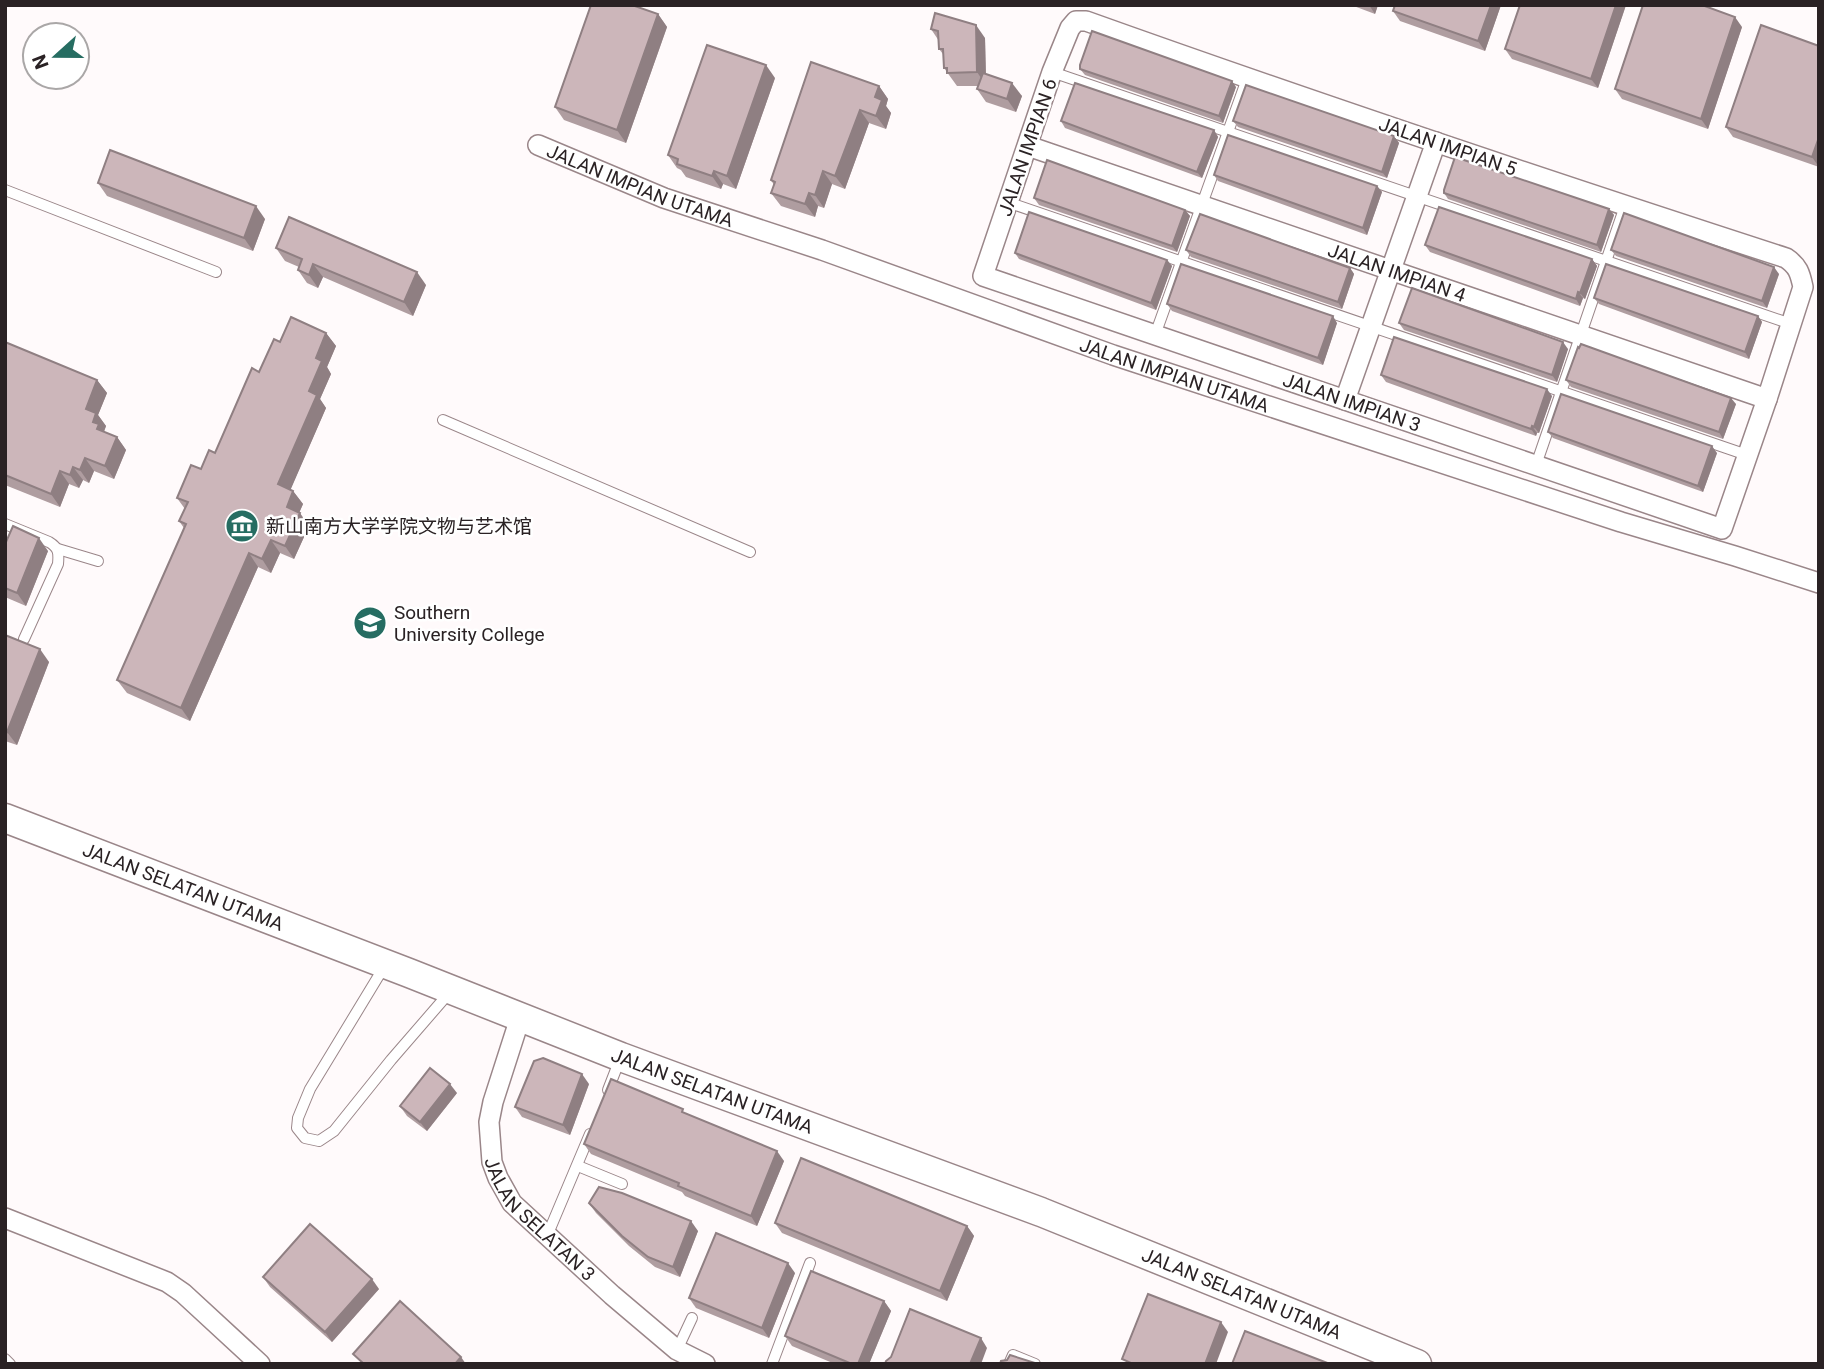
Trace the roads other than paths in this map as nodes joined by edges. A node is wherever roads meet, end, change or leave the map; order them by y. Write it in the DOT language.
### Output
graph roads {
  1 [pos="1076,21"];
  2 [pos="1052,72"];
  3 [pos="1247,79"];
  4 [pos="1228,132"];
  5 [pos="1436,142"];
  6 [pos="538,145"];
  7 [pos="1028,146"];
  8 [pos="5,190"];
  9 [pos="1417,196"];
  10 [pos="1007,202"];
  11 [pos="1202,205"];
  12 [pos="1625,206"];
  13 [pos="1181,262"];
  14 [pos="1606,262"];
  15 [pos="1391,270"];
  16 [pos="216,272"];
  17 [pos="983,276"];
  18 [pos="1791,324"];
  19 [pos="1371,327"];
  20 [pos="1155,335"];
  21 [pos="1581,335"];
  22 [pos="1561,392"];
  23 [pos="1767,398"];
  24 [pos="1345,400"];
  25 [pos="443,420"];
  26 [pos="1747,455"];
  27 [pos="1536,465"];
  28 [pos="5,524"];
  29 [pos="58,549"];
  30 [pos="750,552"];
  31 [pos="98,561"];
  32 [pos="1819,583"];
  33 [pos="24,639"];
  34 [pos="5,818"];
  35 [pos="386,964"];
  36 [pos="452,990"];
  37 [pos="520,1018"];
  38 [pos="621,1057"];
  39 [pos="602,1105"];
  40 [pos="592,1129"];
  41 [pos="578,1166"];
  42 [pos="622,1184"];
  43 [pos="5,1218"];
  44 [pos="547,1236"];
  45 [pos="810,1263"];
  46 [pos="692,1318"];
  47 [pos="677,1350"];
  48 [pos="5,1359"];
  49 [pos="10,1364"];
  50 [pos="260,1364"];
  51 [pos="705,1364"];
  52 [pos="772,1364"];
  53 [pos="1009,1364"];
  54 [pos="1035,1364"];
  55 [pos="1417,1364"];
  1 -- 2 [label="street, JALAN IMPIAN 6"];
  1 -- 3 [label="street, JALAN IMPIAN 5"];
  2 -- 4 [label="lane"];
  2 -- 7 [label="street, JALAN IMPIAN 6"];
  3 -- 4 [label="lane"];
  3 -- 5 [label="street, JALAN IMPIAN 5"];
  4 -- 9 [label="lane"];
  4 -- 11 [label="lane"];
  5 -- 9 [label="street"];
  5 -- 12 [label="street, JALAN IMPIAN 5"];
  6 -- 32 [label="street, JALAN IMPIAN UTAMA"];
  7 -- 10 [label="street, JALAN IMPIAN 6"];
  7 -- 11 [label="street, JALAN IMPIAN 4"];
  8 -- 16 [label="lane"];
  9 -- 14 [label="lane"];
  9 -- 15 [label="street"];
  10 -- 13 [label="lane"];
  10 -- 17 [label="street, JALAN IMPIAN 6"];
  11 -- 13 [label="lane"];
  11 -- 15 [label="street, JALAN IMPIAN 4"];
  12 -- 14 [label="lane"];
  12 -- 18 [label="street, JALAN IMPIAN 5"];
  13 -- 19 [label="lane"];
  13 -- 20 [label="lane"];
  14 -- 18 [label="lane"];
  14 -- 21 [label="lane"];
  15 -- 19 [label="street"];
  15 -- 21 [label="street, JALAN IMPIAN 4"];
  17 -- 20 [label="street, JALAN IMPIAN 3"];
  18 -- 23 [label="street"];
  19 -- 22 [label="lane"];
  19 -- 24 [label="street"];
  20 -- 24 [label="street, JALAN IMPIAN 3"];
  21 -- 22 [label="lane"];
  21 -- 23 [label="street, JALAN IMPIAN 4"];
  22 -- 26 [label="lane"];
  22 -- 27 [label="lane"];
  23 -- 26 [label="street"];
  24 -- 27 [label="street, JALAN IMPIAN 3"];
  25 -- 30 [label="lane"];
  26 -- 27 [label="street, JALAN IMPIAN 3"];
  28 -- 29 [label="lane"];
  29 -- 31 [label="lane"];
  29 -- 33 [label="lane"];
  34 -- 35 [label="street, JALAN SELATAN UTAMA"];
  35 -- 36 [label="street, JALAN SELATAN UTAMA"];
  35 -- 36 [label="lane"];
  36 -- 37 [label="street, JALAN SELATAN UTAMA"];
  37 -- 38 [label="street, JALAN SELATAN UTAMA"];
  37 -- 44 [label="street, JALAN SELATAN 3"];
  38 -- 39 [label="lane"];
  38 -- 55 [label="street, JALAN SELATAN UTAMA"];
  40 -- 41 [label="lane"];
  41 -- 42 [label="lane"];
  41 -- 44 [label="lane"];
  43 -- 50 [label="street"];
  44 -- 47 [label="street, JALAN SELATAN 3"];
  45 -- 52 [label="lane"];
  46 -- 47 [label="lane"];
  47 -- 51 [label="street, JALAN SELATAN 3"];
  48 -- 49 [label="lane"];
  53 -- 54 [label="lane"];
}
